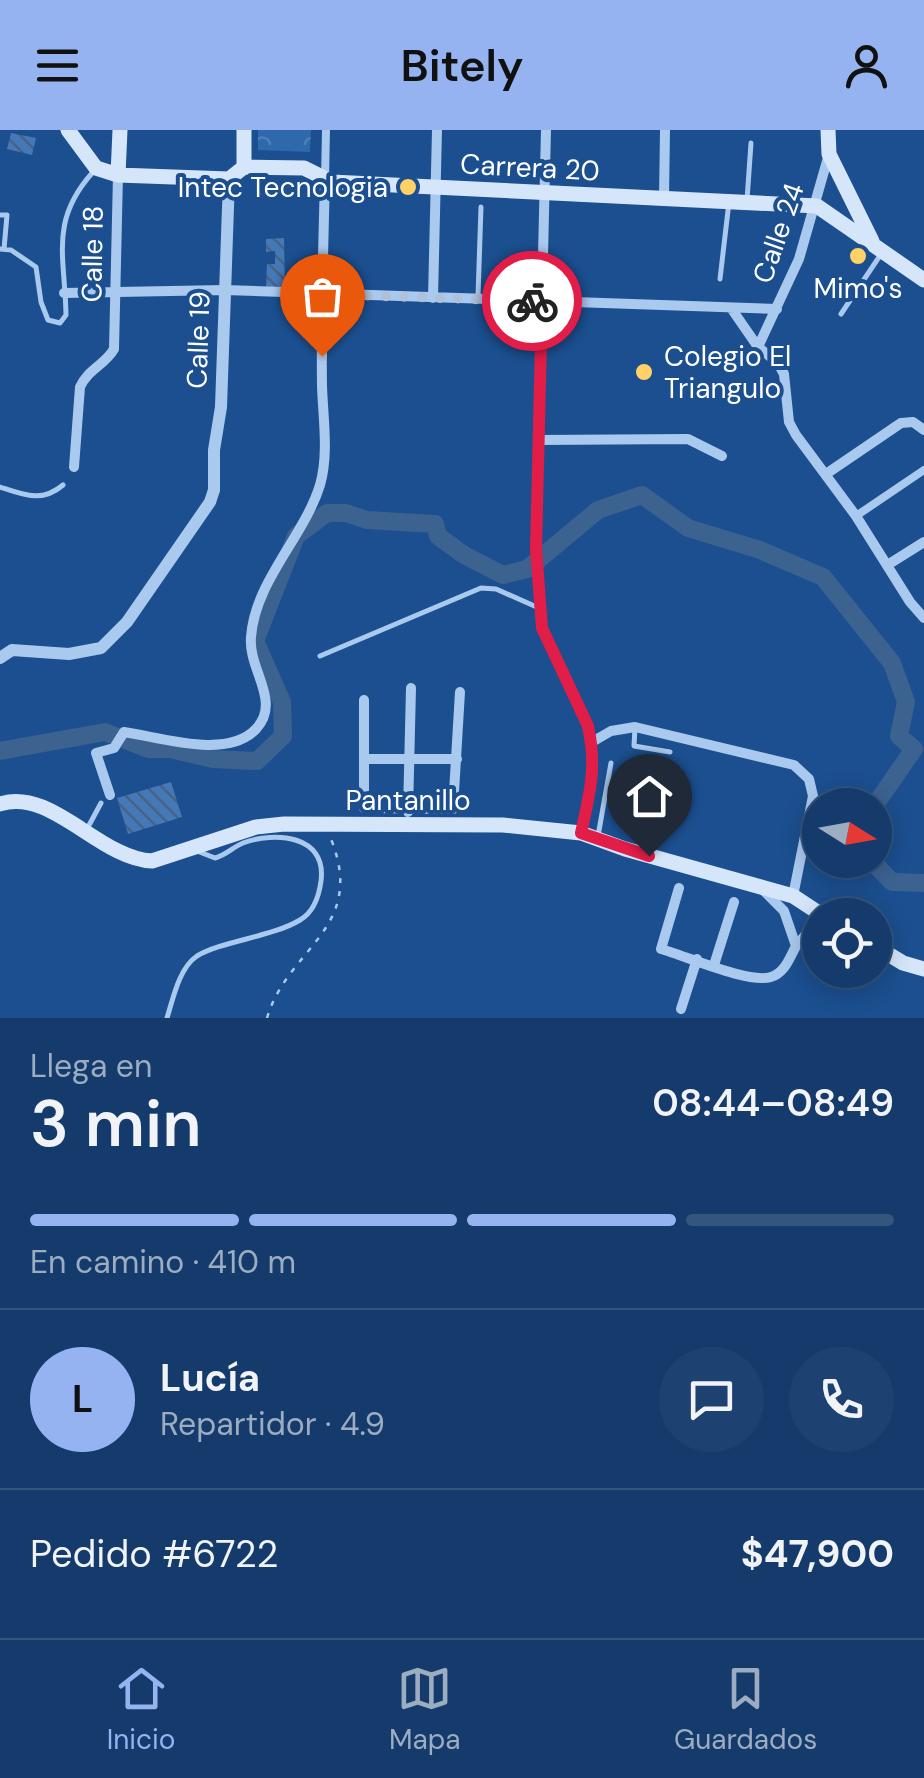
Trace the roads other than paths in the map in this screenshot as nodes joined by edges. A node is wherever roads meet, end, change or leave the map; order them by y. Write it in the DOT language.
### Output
graph roads {
  1 [pos="68,130"];
  2 [pos="120,130"];
  3 [pos="244,130"];
  4 [pos="326,130"];
  5 [pos="437,130"];
  6 [pos="546,130"];
  7 [pos="666,130"];
  8 [pos="828,130"];
  9 [pos="750,143"];
  10 [pos="828,154"];
  11 [pos="244,167"];
  12 [pos="96,168"];
  13 [pos="118,175"];
  14 [pos="228,179"];
  15 [pos="325,180"];
  16 [pos="436,188"];
  17 [pos="545,193"];
  18 [pos="664,199"];
  19 [pos="729,202"];
  20 [pos="747,203"];
  21 [pos="816,206"];
  22 [pos="481,207"];
  23 [pos="0,215"];
  24 [pos="878,248"];
  25 [pos="2,249"];
  26 [pos="720,279"];
  27 [pos="924,280"];
  28 [pos="224,290"];
  29 [pos="64,292"];
  30 [pos="116,292"];
  31 [pos="322,294"];
  32 [pos="432,298"];
  33 [pos="478,299"];
  34 [pos="542,301"];
  35 [pos="730,308"];
  36 [pos="778,310"];
  37 [pos="841,314"];
  38 [pos="758,347"];
  39 [pos="924,430"];
  40 [pos="539,440"];
  41 [pos="722,456"];
  42 [pos="74,467"];
  43 [pos="924,470"];
  44 [pos="826,474"];
  45 [pos="64,485"];
  46 [pos="0,487"];
  47 [pos="856,516"];
  48 [pos="924,542"];
  49 [pos="889,564"];
  50 [pos="538,608"];
  51 [pos="924,618"];
  52 [pos="320,656"];
  53 [pos="0,658"];
  54 [pos="411,688"];
  55 [pos="460,692"];
  56 [pos="364,700"];
  57 [pos="588,726"];
  58 [pos="635,728"];
  59 [pos="611,731"];
  60 [pos="592,742"];
  61 [pos="670,752"];
  62 [pos="365,760"];
  63 [pos="410,760"];
  64 [pos="457,760"];
  65 [pos="611,762"];
  66 [pos="105,799"];
  67 [pos="0,804"];
  68 [pos="408,818"];
  69 [pos="85,832"];
  70 [pos="581,833"];
  71 [pos="598,840"];
  72 [pos="190,847"];
  73 [pos="759,886"];
  74 [pos="678,888"];
  75 [pos="793,896"];
  76 [pos="734,902"];
  77 [pos="802,902"];
  78 [pos="802,939"];
  79 [pos="796,946"];
  80 [pos="892,956"];
  81 [pos="697,959"];
  82 [pos="714,964"];
  83 [pos="924,969"];
  84 [pos="681,1009"];
  85 [pos="167,1018"];
  1 -- 12 [label="main road"];
  2 -- 13 [label="main road, Calle 18"];
  3 -- 11 [label="main road"];
  4 -- 15 [label="street"];
  5 -- 16 [label="street"];
  6 -- 17 [label="street"];
  7 -- 18 [label="street"];
  8 -- 10 [label="main road, Calle 24"];
  9 -- 20 [label="lane"];
  10 -- 21 [label="street, Calle 24"];
  10 -- 24 [label="main road"];
  11 -- 14 [label="main road"];
  11 -- 15 [label="main road, Carrera 20"];
  12 -- 13 [label="main road"];
  12 -- 29 [label="lane"];
  13 -- 14 [label="main road"];
  13 -- 30 [label="street, Calle 18"];
  14 -- 28 [label="street, Calle 19"];
  15 -- 16 [label="main road, Carrera 20"];
  15 -- 31 [label="street"];
  16 -- 17 [label="main road, Carrera 20"];
  16 -- 32 [label="street"];
  17 -- 18 [label="main road, Carrera 20"];
  17 -- 34 [label="street"];
  18 -- 19 [label="main road, Carrera 20"];
  19 -- 20 [label="main road, Carrera 20"];
  19 -- 26 [label="lane"];
  20 -- 21 [label="main road, Carrera 20"];
  21 -- 24 [label="main road"];
  21 -- 36 [label="street, Calle 24"];
  22 -- 33 [label="lane"];
  23 -- 25 [label="lane"];
  24 -- 27 [label="main road"];
  24 -- 37 [label="lane"];
  25 -- 29 [label="lane"];
  28 -- 30 [label="street"];
  28 -- 31 [label="street"];
  28 -- 53 [label="street, Calle 19"];
  29 -- 30 [label="street"];
  30 -- 42 [label="street, Calle 18"];
  31 -- 32 [label="street"];
  31 -- 66 [label="street"];
  32 -- 33 [label="street"];
  33 -- 34 [label="street"];
  34 -- 35 [label="street"];
  34 -- 40 [label="street"];
  35 -- 36 [label="street"];
  35 -- 38 [label="street"];
  36 -- 38 [label="street, Calle 24"];
  38 -- 44 [label="street"];
  39 -- 44 [label="street"];
  40 -- 41 [label="street"];
  40 -- 50 [label="street"];
  43 -- 47 [label="street"];
  44 -- 47 [label="street"];
  45 -- 46 [label="lane"];
  47 -- 49 [label="street"];
  48 -- 49 [label="street"];
  49 -- 51 [label="street"];
  50 -- 52 [label="lane"];
  50 -- 57 [label="street"];
  54 -- 63 [label="street"];
  55 -- 64 [label="street"];
  56 -- 62 [label="street"];
  57 -- 59 [label="street"];
  57 -- 60 [label="street"];
  58 -- 59 [label="street"];
  58 -- 61 [label="lane"];
  58 -- 75 [label="street"];
  59 -- 60 [label="street"];
  60 -- 70 [label="street"];
  62 -- 63 [label="street"];
  62 -- 68 [label="street"];
  63 -- 64 [label="street"];
  63 -- 68 [label="street"];
  64 -- 68 [label="street"];
  65 -- 71 [label="lane"];
  66 -- 69 [label="lane"];
  67 -- 69 [label="main road, Pantanillo"];
  68 -- 70 [label="main road, Pantanillo"];
  68 -- 72 [label="main road, Pantanillo"];
  69 -- 72 [label="main road, Pantanillo"];
  70 -- 71 [label="main road, Pantanillo"];
  71 -- 73 [label="main road, Pantanillo"];
  72 -- 85 [label="lane"];
  73 -- 75 [label="main road, Pantanillo"];
  73 -- 79 [label="street"];
  74 -- 81 [label="street"];
  75 -- 77 [label="main road, Pantanillo"];
  76 -- 82 [label="street"];
  78 -- 79 [label="street"];
  79 -- 82 [label="street"];
  80 -- 83 [label="main road"];
  81 -- 82 [label="street"];
  81 -- 84 [label="street"];
}
